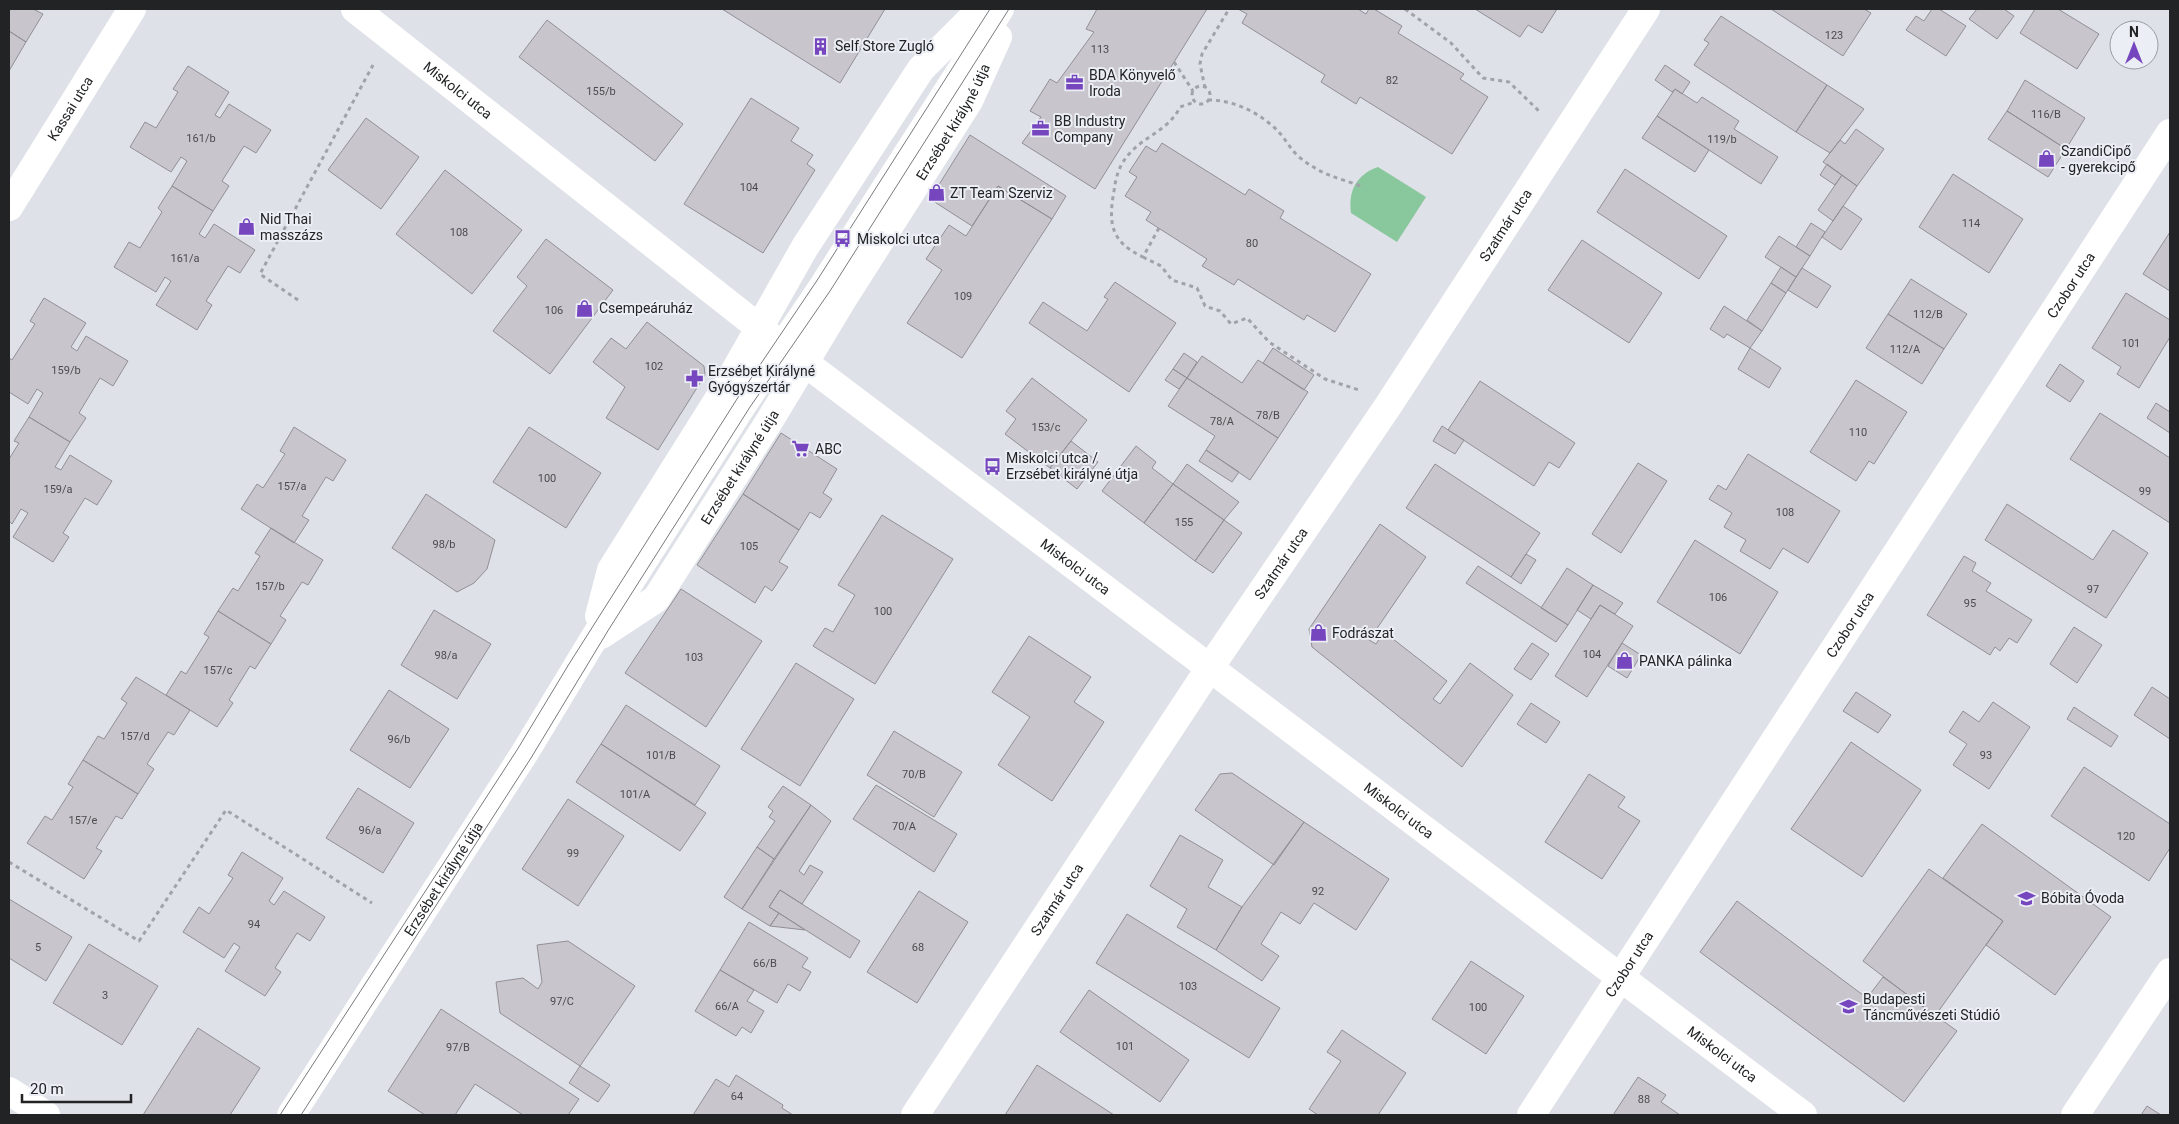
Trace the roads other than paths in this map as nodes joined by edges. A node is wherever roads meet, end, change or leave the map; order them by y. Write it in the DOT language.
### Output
graph roads {
  1 [pos="132,9"];
  2 [pos="355,9"];
  3 [pos="981,9"];
  4 [pos="1000,9"];
  5 [pos="1010,9"];
  6 [pos="1646,9"];
  7 [pos="2170,133"];
  8 [pos="9,207"];
  9 [pos="758,327"];
  10 [pos="782,346"];
  11 [pos="804,363"];
  12 [pos="593,640"];
  13 [pos="1209,669"];
  14 [pos="2170,972"];
  15 [pos="1619,977"];
  16 [pos="9,1091"];
  17 [pos="46,1115"];
  18 [pos="291,1115"];
  19 [pos="915,1115"];
  20 [pos="1531,1115"];
  21 [pos="1803,1115"];
  22 [pos="2076,1115"];
  1 -- 8 [label="street, Kassai utca"];
  2 -- 9 [label="street, Miskolci utca"];
  3 -- 9 [label="street, Erzsébet királyné útja"];
  4 -- 10 [label="street, Erzsébet királyné útja"];
  5 -- 11 [label="street, Erzsébet királyné útja"];
  6 -- 13 [label="street, Szatmár utca"];
  7 -- 15 [label="street, Czobor utca"];
  9 -- 10 [label="street, Miskolci utca"];
  9 -- 12 [label="street, Erzsébet királyné útja"];
  10 -- 11 [label="street, Miskolci utca"];
  10 -- 12 [label="street, Erzsébet királyné útja"];
  11 -- 12 [label="street, Erzsébet királyné útja"];
  11 -- 13 [label="street, Miskolci utca"];
  12 -- 18 [label="street, Erzsébet királyné útja"];
  13 -- 15 [label="street, Miskolci utca"];
  13 -- 19 [label="street, Szatmár utca"];
  14 -- 22 [label="street"];
  15 -- 20 [label="street, Czobor utca"];
  15 -- 21 [label="street, Miskolci utca"];
  16 -- 17 [label="street"];
}
